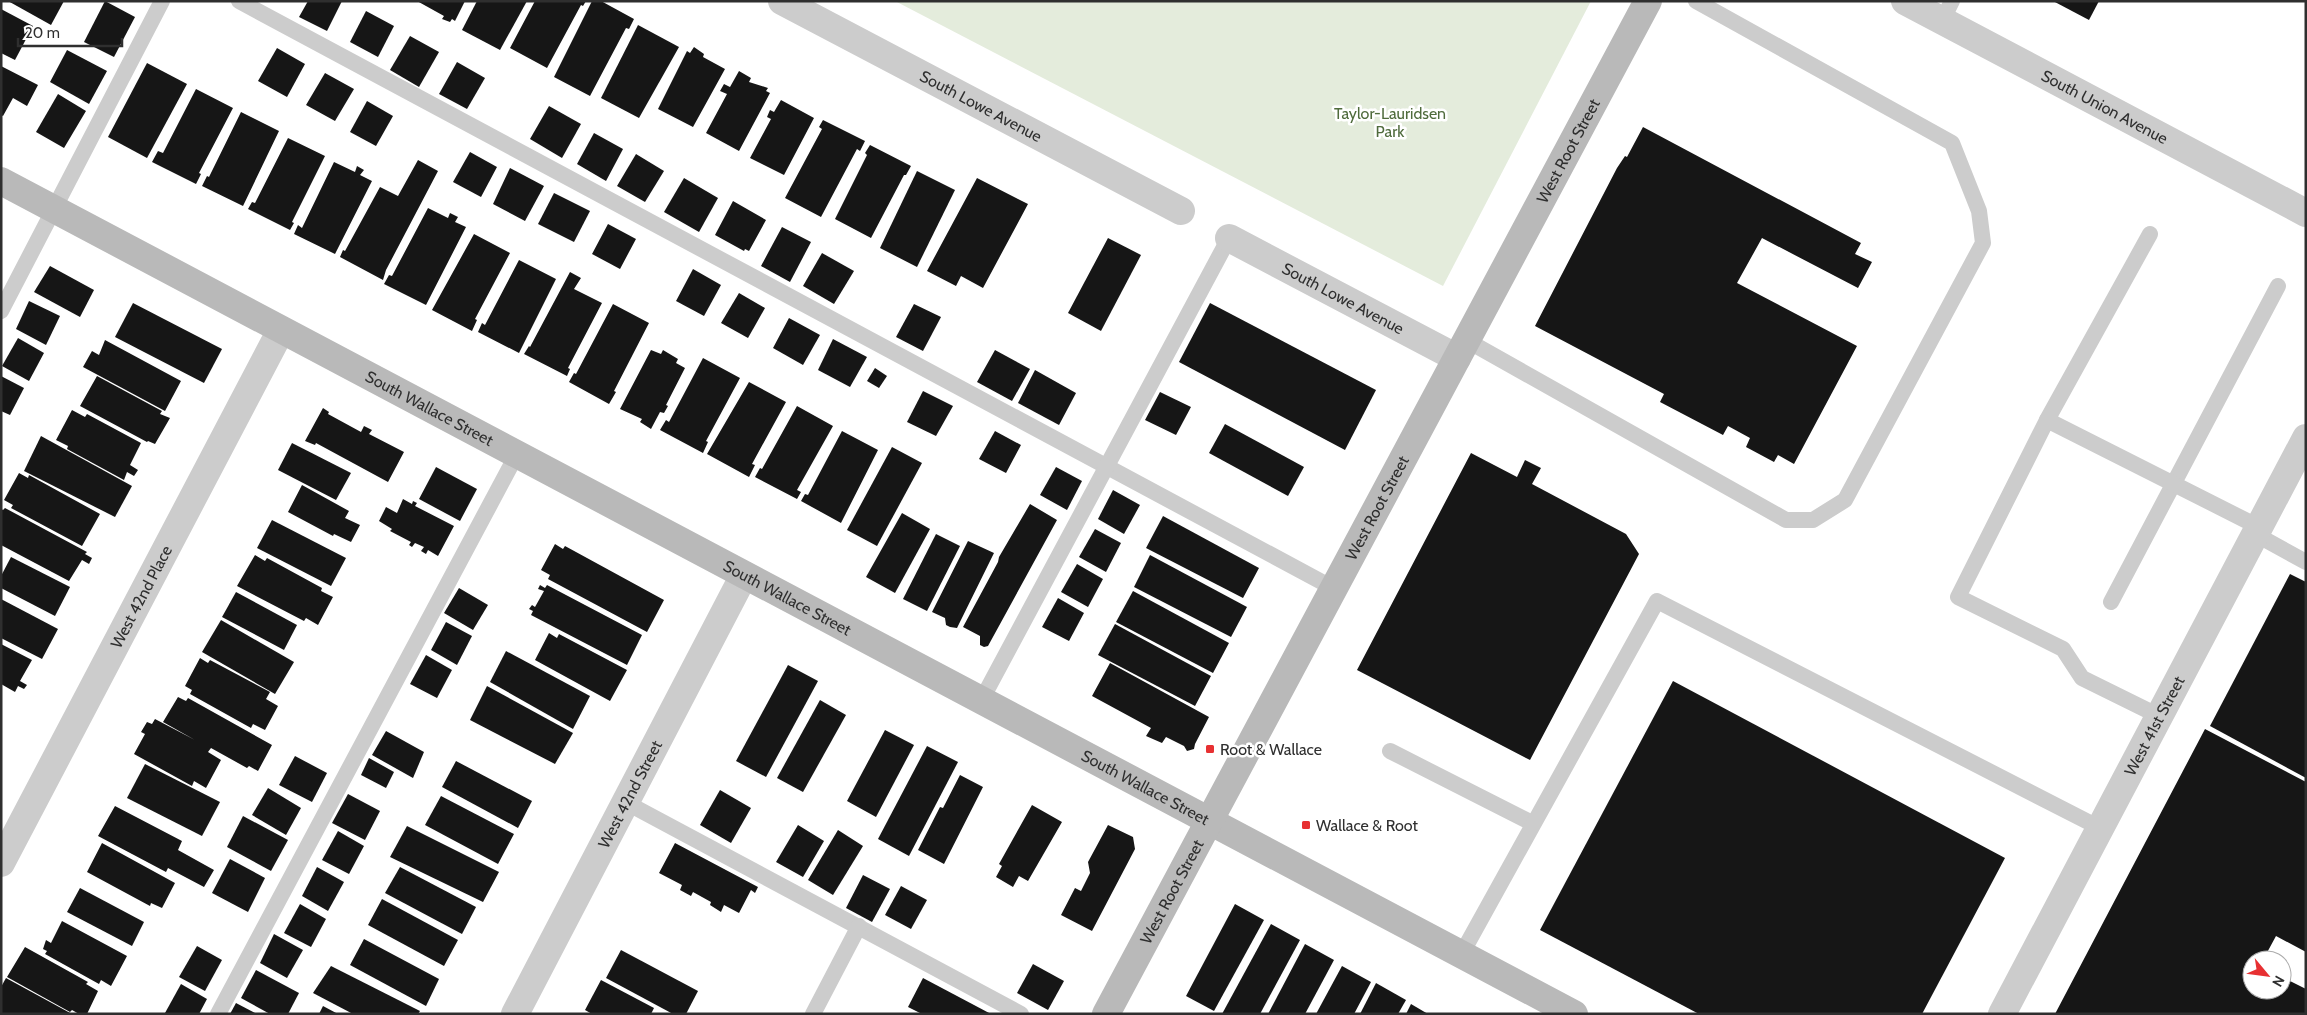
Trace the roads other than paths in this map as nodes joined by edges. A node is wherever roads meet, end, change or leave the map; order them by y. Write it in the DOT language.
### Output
graph roads {
  1 [pos="162,1"];
  2 [pos="239,1"];
  3 [pos="782,1"];
  4 [pos="1648,1"];
  5 [pos="1696,1"];
  6 [pos="1905,1"];
  7 [pos="1947,11"];
  8 [pos="1,181"];
  9 [pos="54,209"];
  10 [pos="1181,211"];
  11 [pos="2306,213"];
  12 [pos="2150,234"];
  13 [pos="1229,238"];
  14 [pos="2278,286"];
  15 [pos="1,311"];
  16 [pos="280,330"];
  17 [pos="1461,349"];
  18 [pos="2047,420"];
  19 [pos="2306,438"];
  20 [pos="517,454"];
  21 [pos="1108,465"];
  22 [pos="2174,484"];
  23 [pos="2257,530"];
  24 [pos="2306,562"];
  25 [pos="744,575"];
  26 [pos="1333,588"];
  27 [pos="2110,602"];
  28 [pos="981,701"];
  29 [pos="2159,716"];
  30 [pos="1390,751"];
  31 [pos="626,802"];
  32 [pos="1208,821"];
  33 [pos="1532,823"];
  34 [pos="2100,828"];
  35 [pos="1,863"];
  36 [pos="859,926"];
  37 [pos="1462,955"];
  38 [pos="218,1014"];
  39 [pos="515,1014"];
  40 [pos="813,1014"];
  41 [pos="1021,1014"];
  42 [pos="1106,1014"];
  43 [pos="1574,1014"];
  44 [pos="2002,1014"];
  1 -- 9 [label="lane"];
  2 -- 21 [label="lane"];
  3 -- 10 [label="street, South Lowe Avenue"];
  4 -- 17 [label="street, West Root Street"];
  5 -- 17 [label="lane"];
  6 -- 7 [label="street, South Union Avenue"];
  7 -- 11 [label="street, South Union Avenue"];
  8 -- 9 [label="street, South Wallace Street"];
  9 -- 15 [label="lane"];
  9 -- 16 [label="street, South Wallace Street"];
  12 -- 18 [label="lane"];
  13 -- 17 [label="street, South Lowe Avenue"];
  13 -- 21 [label="lane"];
  14 -- 22 [label="lane"];
  16 -- 20 [label="street, South Wallace Street"];
  16 -- 35 [label="street, West 42nd Place"];
  17 -- 26 [label="street, West Root Street"];
  18 -- 22 [label="lane"];
  18 -- 29 [label="lane"];
  19 -- 23 [label="street, West 41st Street"];
  20 -- 25 [label="street, South Wallace Street"];
  20 -- 38 [label="lane"];
  21 -- 26 [label="lane"];
  21 -- 28 [label="lane"];
  22 -- 23 [label="lane"];
  22 -- 27 [label="lane"];
  23 -- 24 [label="lane"];
  23 -- 29 [label="street, West 41st Street"];
  25 -- 28 [label="street, South Wallace Street"];
  25 -- 31 [label="street, West 42nd Street"];
  26 -- 32 [label="street, West Root Street"];
  28 -- 32 [label="street, South Wallace Street"];
  29 -- 34 [label="street, West 41st Street"];
  30 -- 33 [label="lane"];
  31 -- 36 [label="lane"];
  31 -- 39 [label="street, West 42nd Street"];
  32 -- 37 [label="street, South Wallace Street"];
  32 -- 42 [label="street, West Root Street"];
  33 -- 34 [label="lane"];
  33 -- 37 [label="lane"];
  34 -- 44 [label="street, West 41st Street"];
  36 -- 40 [label="lane"];
  36 -- 41 [label="lane"];
  37 -- 43 [label="street, South Wallace Street"];
}
